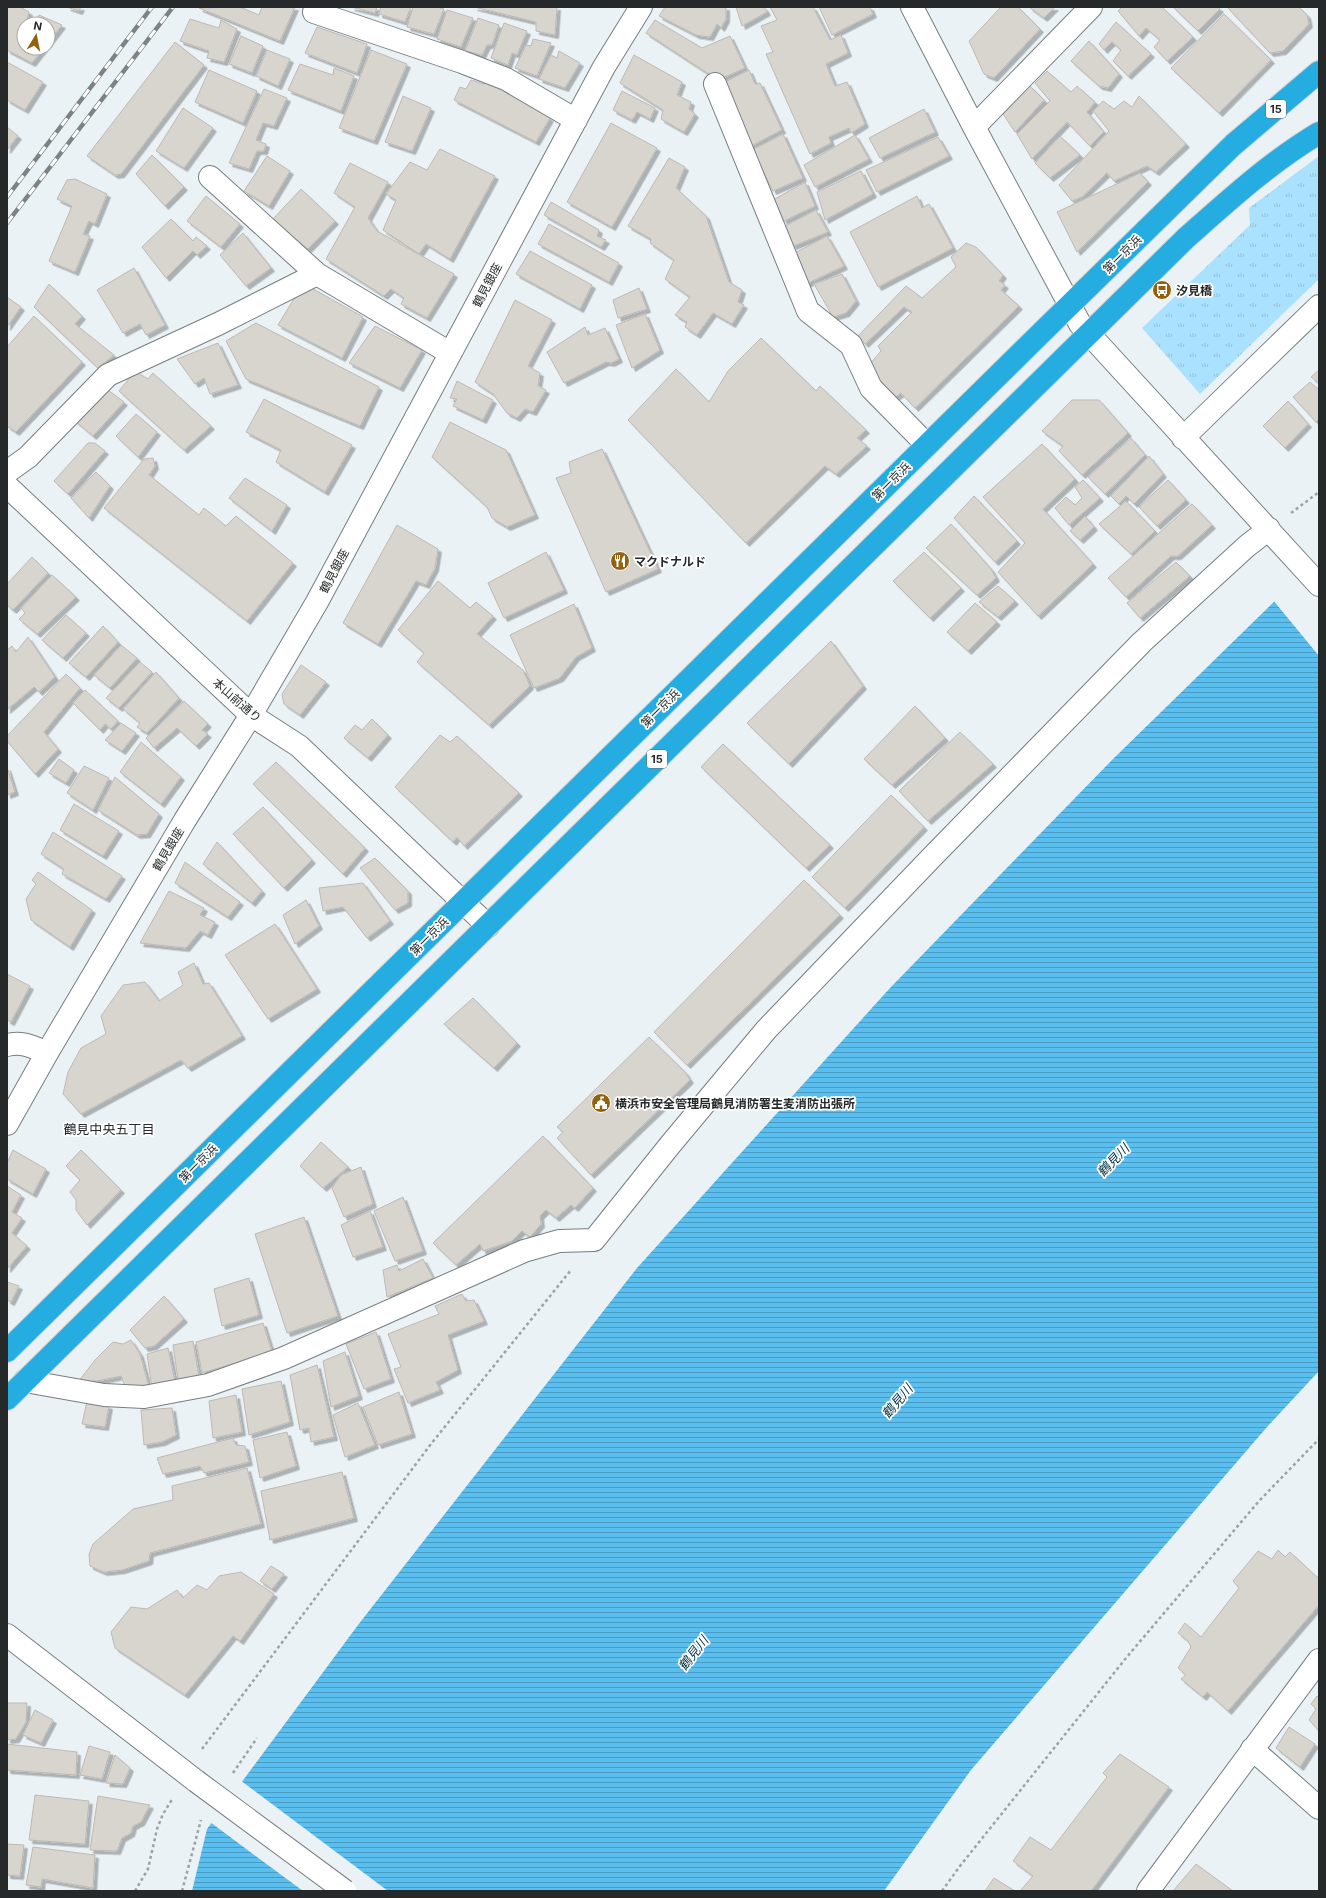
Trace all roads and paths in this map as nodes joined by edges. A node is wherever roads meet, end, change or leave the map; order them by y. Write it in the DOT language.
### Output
graph roads {
  1 [pos="641,7"];
  2 [pos="912,7"];
  3 [pos="1091,7"];
  4 [pos="314,12"];
  5 [pos="1319,72"];
  6 [pos="715,84"];
  7 [pos="576,120"];
  8 [pos="974,127"];
  9 [pos="1319,133"];
  10 [pos="210,177"];
  11 [pos="317,274"];
  12 [pos="1069,306"];
  13 [pos="1319,306"];
  14 [pos="1088,334"];
  15 [pos="450,354"];
  16 [pos="1184,438"];
  17 [pos="927,446"];
  18 [pos="7,472"];
  19 [pos="7,486"];
  20 [pos="1319,492"];
  21 [pos="1292,512"];
  22 [pos="1269,529"];
  23 [pos="1319,584"];
  24 [pos="251,715"];
  25 [pos="464,902"];
  26 [pos="488,926"];
  27 [pos="7,1044"];
  28 [pos="47,1053"];
  29 [pos="7,1124"];
  30 [pos="594,1240"];
  31 [pos="7,1351"];
  32 [pos="25,1381"];
  33 [pos="7,1399"];
  34 [pos="1319,1439"];
  35 [pos="7,1635"];
  36 [pos="1319,1660"];
  37 [pos="1252,1749"];
  38 [pos="199,1754"];
  39 [pos="175,1795"];
  40 [pos="1319,1808"];
  41 [pos="134,1891"];
  42 [pos="345,1891"];
  43 [pos="942,1891"];
  44 [pos="1148,1891"];
  1 -- 7 [label="street, 鶴見銀座"];
  2 -- 8 [label="street"];
  3 -- 8 [label="street"];
  4 -- 7 [label="street"];
  5 -- 12 [label="highway, 第一京浜 / 15"];
  6 -- 17 [label="street"];
  7 -- 15 [label="street, 鶴見銀座"];
  8 -- 12 [label="street"];
  9 -- 14 [label="highway, 15"];
  10 -- 11 [label="street"];
  11 -- 15 [label="street"];
  11 -- 18 [label="street"];
  12 -- 14 [label="street"];
  12 -- 17 [label="highway, 第一京浜 / 15"];
  13 -- 16 [label="street"];
  14 -- 16 [label="street"];
  14 -- 26 [label="highway, 15"];
  15 -- 24 [label="street, 鶴見銀座"];
  16 -- 22 [label="street"];
  17 -- 25 [label="highway, 第一京浜 / 15"];
  19 -- 24 [label="street, 本山前通り"];
  20 -- 21 [label="path"];
  22 -- 23 [label="street"];
  22 -- 30 [label="street"];
  24 -- 25 [label="street, 本山前通り"];
  24 -- 28 [label="street, 鶴見銀座"];
  25 -- 26 [label="street, 本山前通り"];
  25 -- 31 [label="highway, 第一京浜 / 15"];
  26 -- 32 [label="highway, 15"];
  27 -- 28 [label="street"];
  28 -- 29 [label="street, 鶴見銀座"];
  30 -- 32 [label="street"];
  30 -- 38 [label="path"];
  32 -- 33 [label="highway, 15"];
  34 -- 43 [label="path"];
  35 -- 42 [label="street, bridge"];
  36 -- 37 [label="street"];
  37 -- 40 [label="street"];
  37 -- 44 [label="street"];
  39 -- 41 [label="path"];
}
